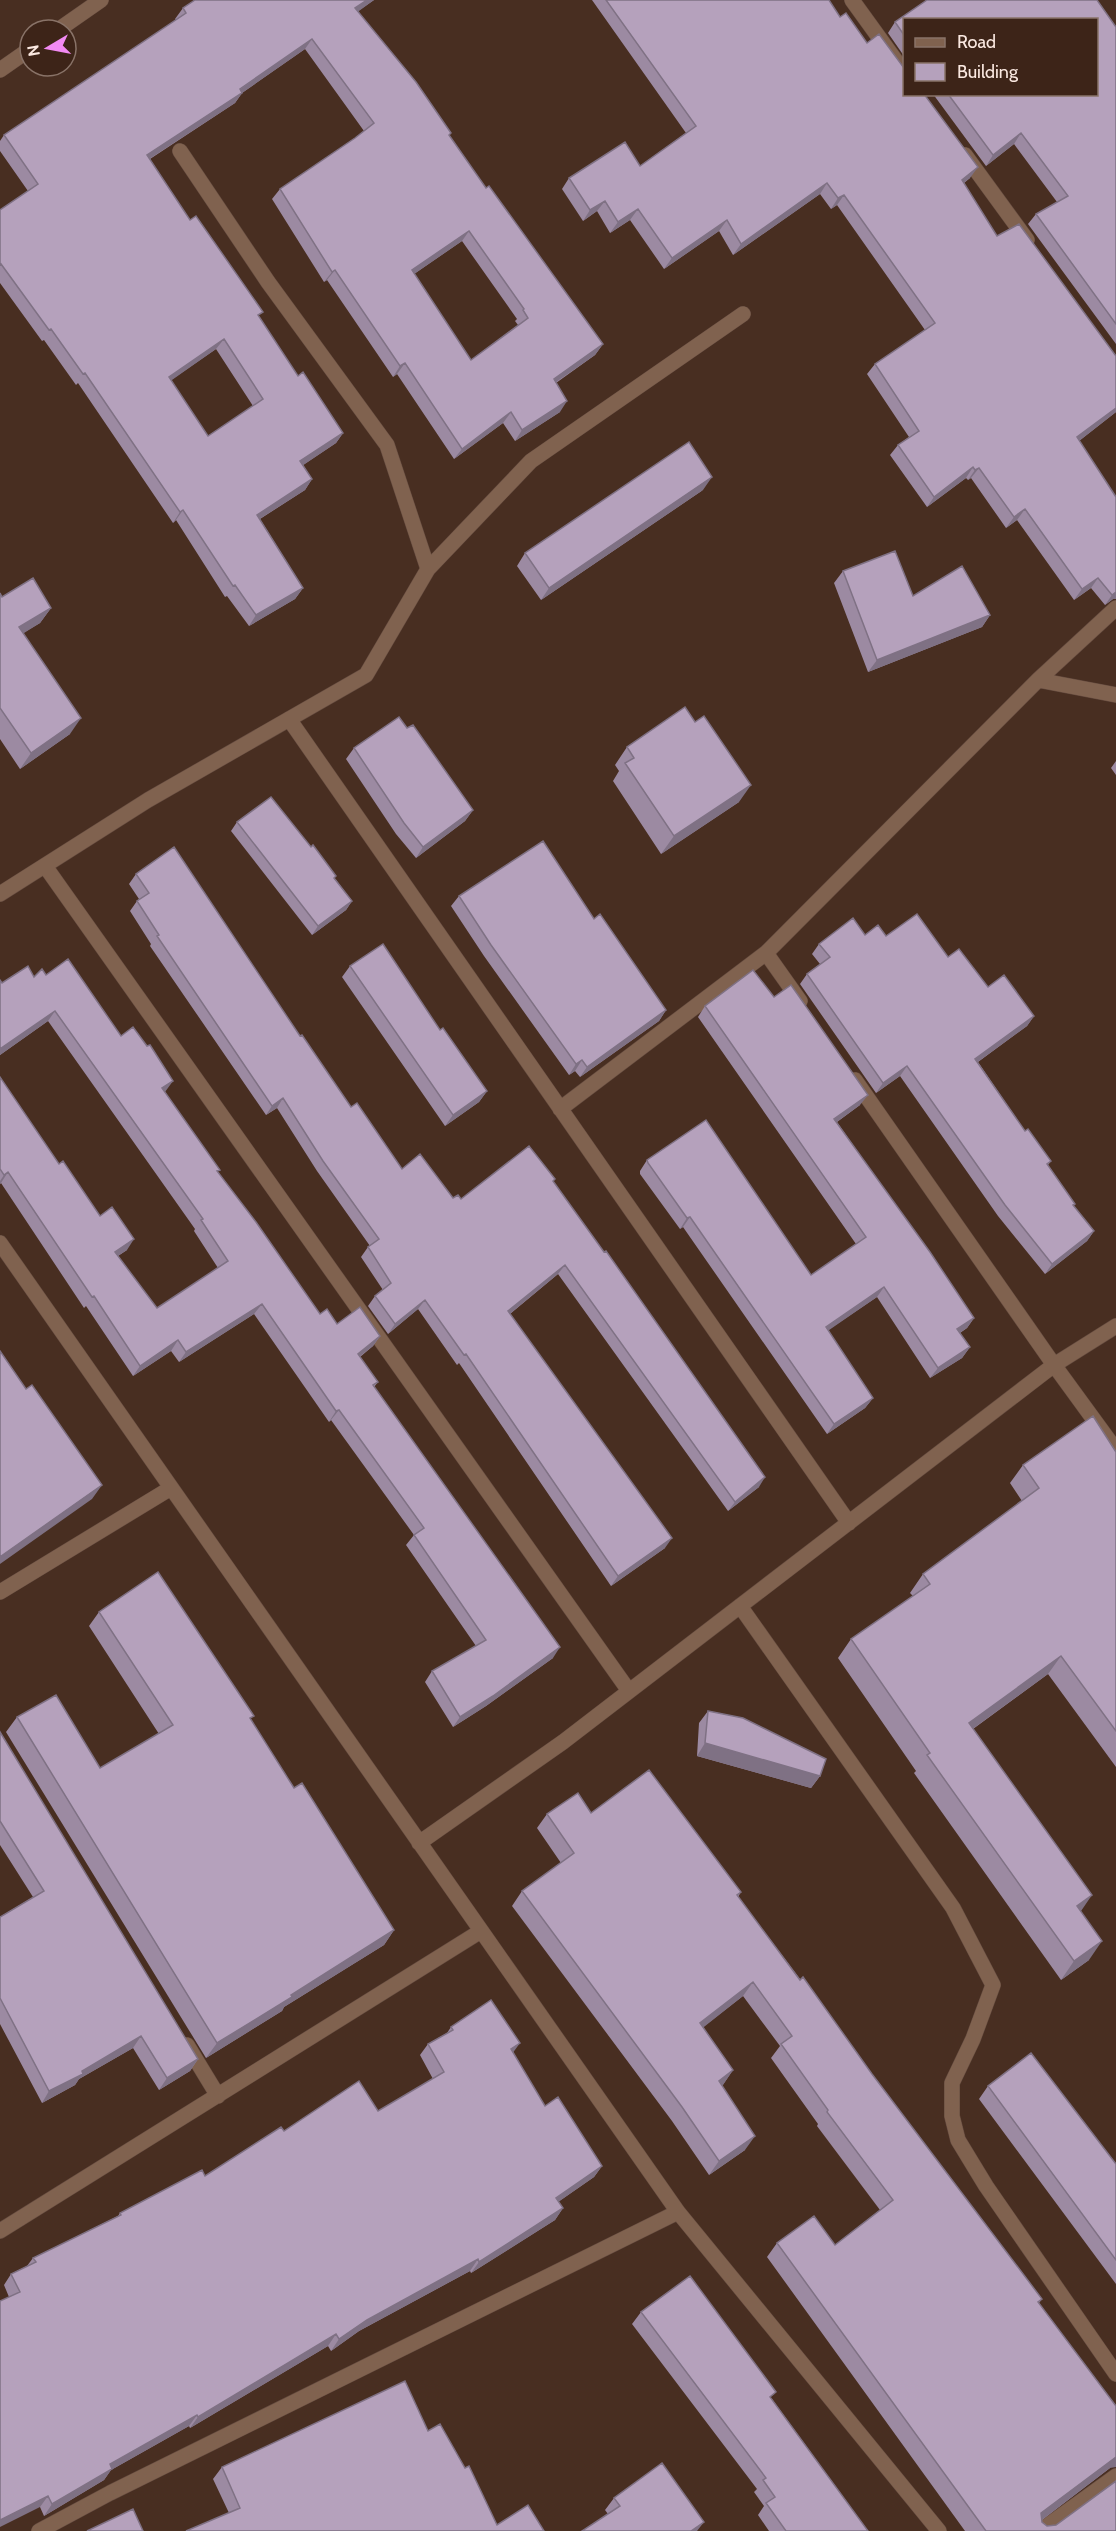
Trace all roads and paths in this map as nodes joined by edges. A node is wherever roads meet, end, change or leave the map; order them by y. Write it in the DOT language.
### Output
graph roads {
  1 [pos="101,0"];
  2 [pos="852,0"];
  3 [pos="75,18"];
  4 [pos="18,57"];
  5 [pos="0,70"];
  6 [pos="903,71"];
  7 [pos="956,142"];
  8 [pos="180,151"];
  9 [pos="1040,256"];
  10 [pos="743,315"];
  11 [pos="428,569"];
  12 [pos="1116,608"];
  13 [pos="1038,680"];
  14 [pos="1116,695"];
  15 [pos="289,719"];
  16 [pos="45,866"];
  17 [pos="0,894"];
  18 [pos="766,953"];
  19 [pos="807,1012"];
  20 [pos="848,1071"];
  21 [pos="560,1109"];
  22 [pos="0,1243"];
  23 [pos="1116,1326"];
  24 [pos="1054,1365"];
  25 [pos="1116,1450"];
  26 [pos="171,1488"];
  27 [pos="849,1523"];
  28 [pos="0,1592"];
  29 [pos="740,1606"];
  30 [pos="629,1691"];
  31 [pos="419,1843"];
  32 [pos="481,1931"];
  33 [pos="181,2035"];
  34 [pos="218,2096"];
  35 [pos="678,2212"];
  36 [pos="0,2232"];
  37 [pos="1116,2374"];
  38 [pos="1116,2476"];
  39 [pos="39,2531"];
  40 [pos="939,2531"];
  41 [pos="1040,2531"];
  1 -- 3 [label="street"];
  2 -- 6 [label="street"];
  4 -- 5 [label="street"];
  7 -- 9 [label="street"];
  8 -- 11 [label="street"];
  10 -- 11 [label="street"];
  11 -- 15 [label="street"];
  12 -- 13 [label="street"];
  13 -- 14 [label="street"];
  13 -- 18 [label="street"];
  15 -- 16 [label="street"];
  15 -- 21 [label="street"];
  16 -- 17 [label="street"];
  16 -- 30 [label="street"];
  18 -- 19 [label="street"];
  18 -- 21 [label="street"];
  20 -- 24 [label="street"];
  21 -- 27 [label="street"];
  22 -- 26 [label="street"];
  23 -- 24 [label="street"];
  24 -- 25 [label="street"];
  24 -- 27 [label="street"];
  26 -- 28 [label="street"];
  26 -- 31 [label="street"];
  27 -- 29 [label="street"];
  29 -- 30 [label="street"];
  29 -- 37 [label="street"];
  30 -- 31 [label="street"];
  31 -- 32 [label="street"];
  32 -- 34 [label="street"];
  32 -- 35 [label="street"];
  33 -- 34 [label="street"];
  34 -- 36 [label="street"];
  35 -- 39 [label="street"];
  35 -- 40 [label="street"];
  38 -- 41 [label="street"];
}
